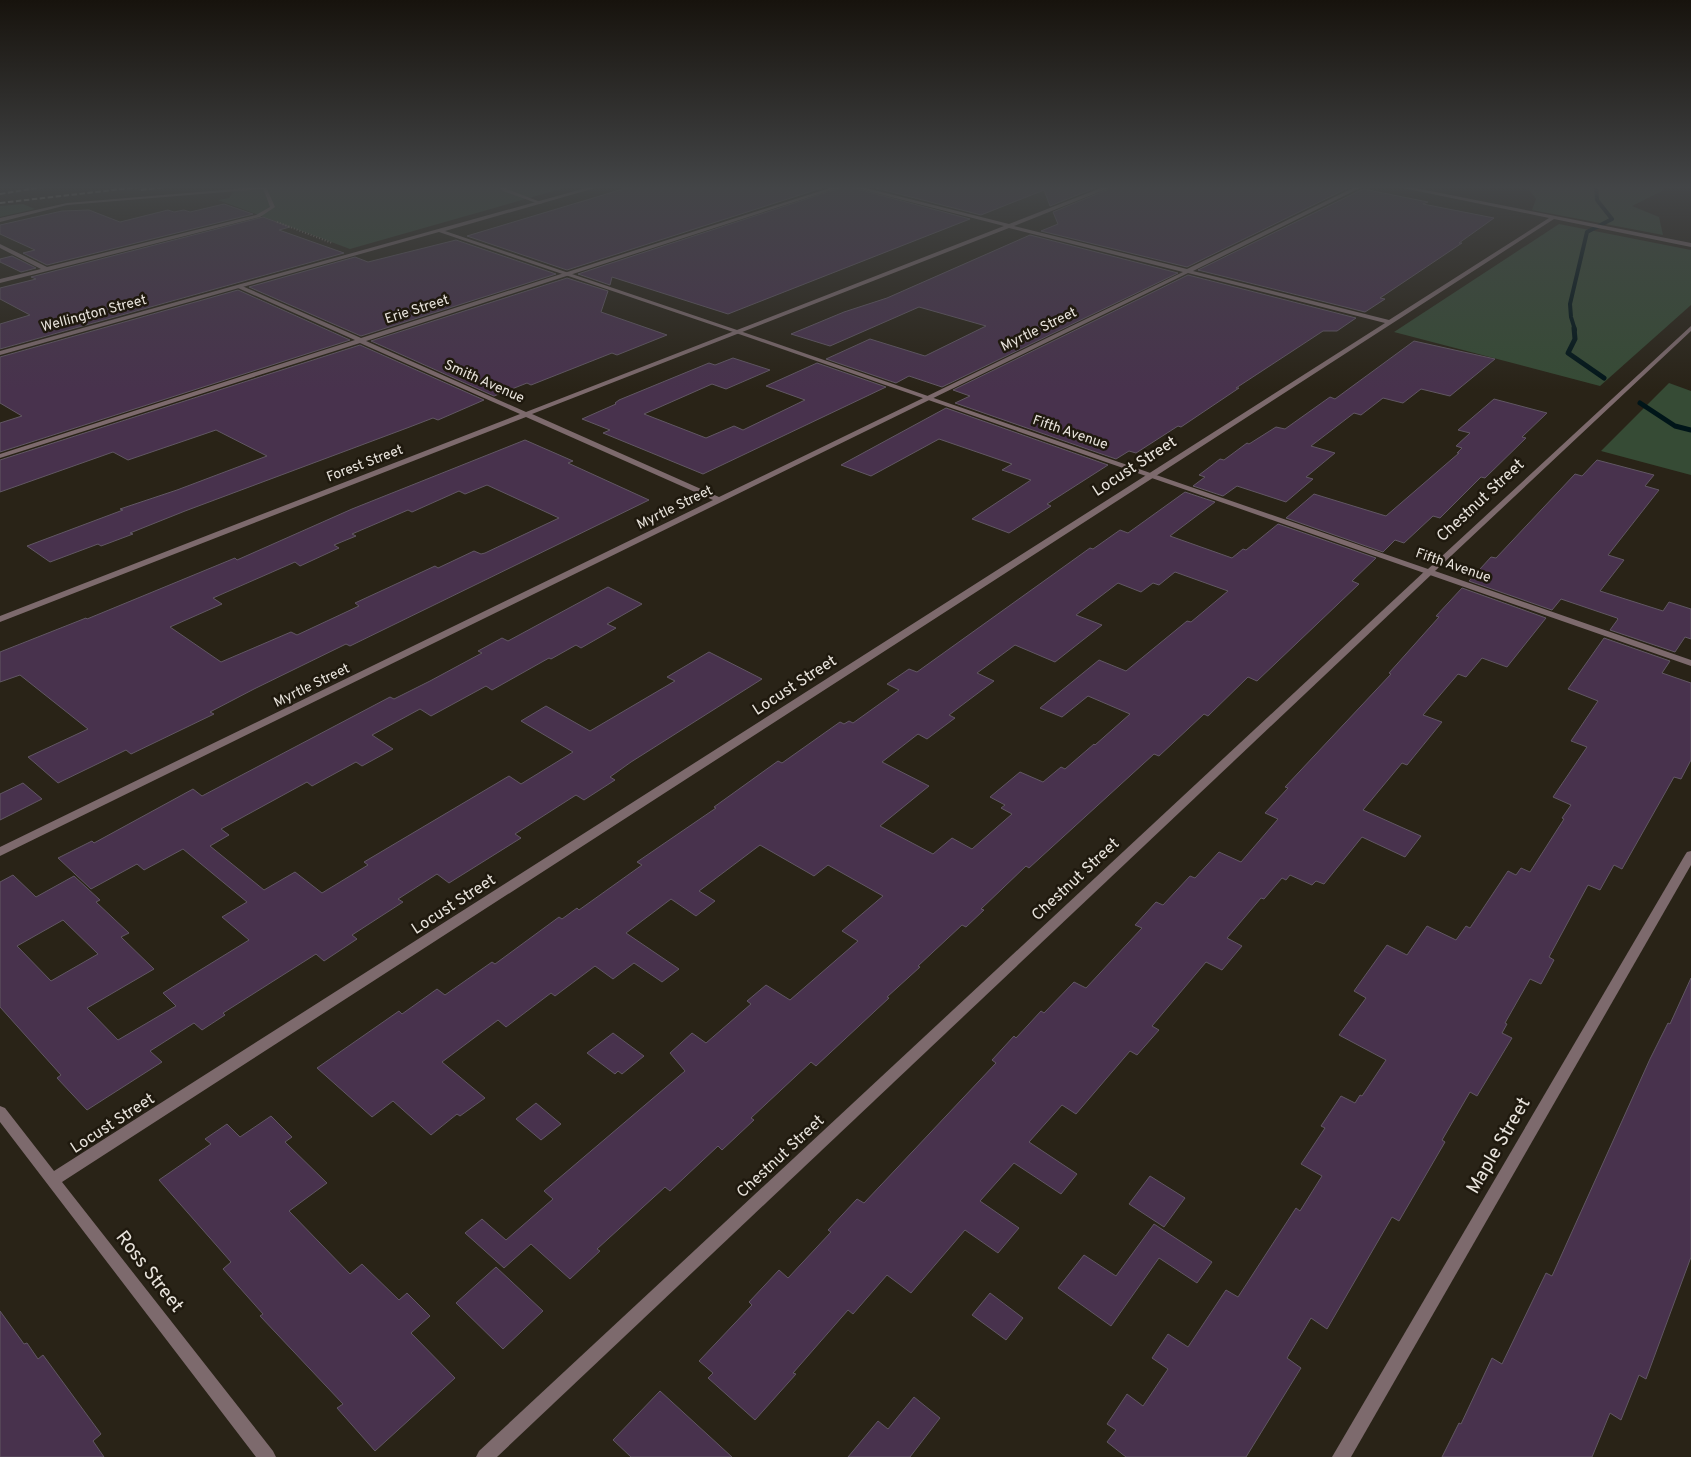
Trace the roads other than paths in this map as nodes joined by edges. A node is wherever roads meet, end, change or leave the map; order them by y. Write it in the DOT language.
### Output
graph roads {
  1 [pos="16,254"];
  2 [pos="106,254"];
  3 [pos="358,254"];
  4 [pos="508,254"];
  5 [pos="630,254"];
  6 [pos="939,254"];
  7 [pos="1115,254"];
  8 [pos="1224,254"];
  9 [pos="1496,254"];
  10 [pos="46,269"];
  11 [pos="1187,272"];
  12 [pos="568,274"];
  13 [pos="0,281"];
  14 [pos="240,287"];
  15 [pos="1389,322"];
  16 [pos="1691,328"];
  17 [pos="738,332"];
  18 [pos="361,341"];
  19 [pos="0,353"];
  20 [pos="929,398"];
  21 [pos="525,414"];
  22 [pos="0,456"];
  23 [pos="1151,475"];
  24 [pos="719,500"];
  25 [pos="1429,572"];
  26 [pos="0,619"];
  27 [pos="1691,663"];
  28 [pos="0,852"];
  29 [pos="1691,855"];
  30 [pos="0,1112"];
  31 [pos="53,1180"];
  32 [pos="267,1457"];
  33 [pos="484,1457"];
  34 [pos="1341,1457"];
  1 -- 10 [label="street"];
  2 -- 10 [label="street"];
  3 -- 14 [label="street, Wellington Street"];
  4 -- 12 [label="street, Fifth Avenue"];
  5 -- 12 [label="street, Erie Street"];
  6 -- 17 [label="street, Forest Street"];
  7 -- 11 [label="street"];
  8 -- 11 [label="street, Myrtle Street"];
  9 -- 15 [label="street, Locust Street"];
  10 -- 13 [label="street"];
  11 -- 15 [label="street"];
  11 -- 20 [label="street, Myrtle Street"];
  12 -- 17 [label="street, Fifth Avenue"];
  12 -- 18 [label="street, Erie Street"];
  14 -- 18 [label="street, Smith Avenue"];
  14 -- 19 [label="street, Wellington Street"];
  15 -- 23 [label="street, Locust Street"];
  16 -- 25 [label="street, Chestnut Street"];
  17 -- 20 [label="street, Fifth Avenue"];
  17 -- 21 [label="street, Forest Street"];
  18 -- 21 [label="street, Smith Avenue"];
  18 -- 22 [label="street, Erie Street"];
  20 -- 23 [label="street, Fifth Avenue"];
  20 -- 24 [label="street, Myrtle Street"];
  21 -- 24 [label="street, Smith Avenue"];
  21 -- 26 [label="street, Forest Street"];
  23 -- 25 [label="street, Fifth Avenue"];
  23 -- 31 [label="street, Locust Street"];
  24 -- 28 [label="street, Myrtle Street"];
  25 -- 27 [label="street, Fifth Avenue"];
  25 -- 33 [label="street, Chestnut Street"];
  29 -- 34 [label="street, Maple Street"];
  30 -- 31 [label="street, Ross Street"];
  31 -- 32 [label="street, Ross Street"];
}
